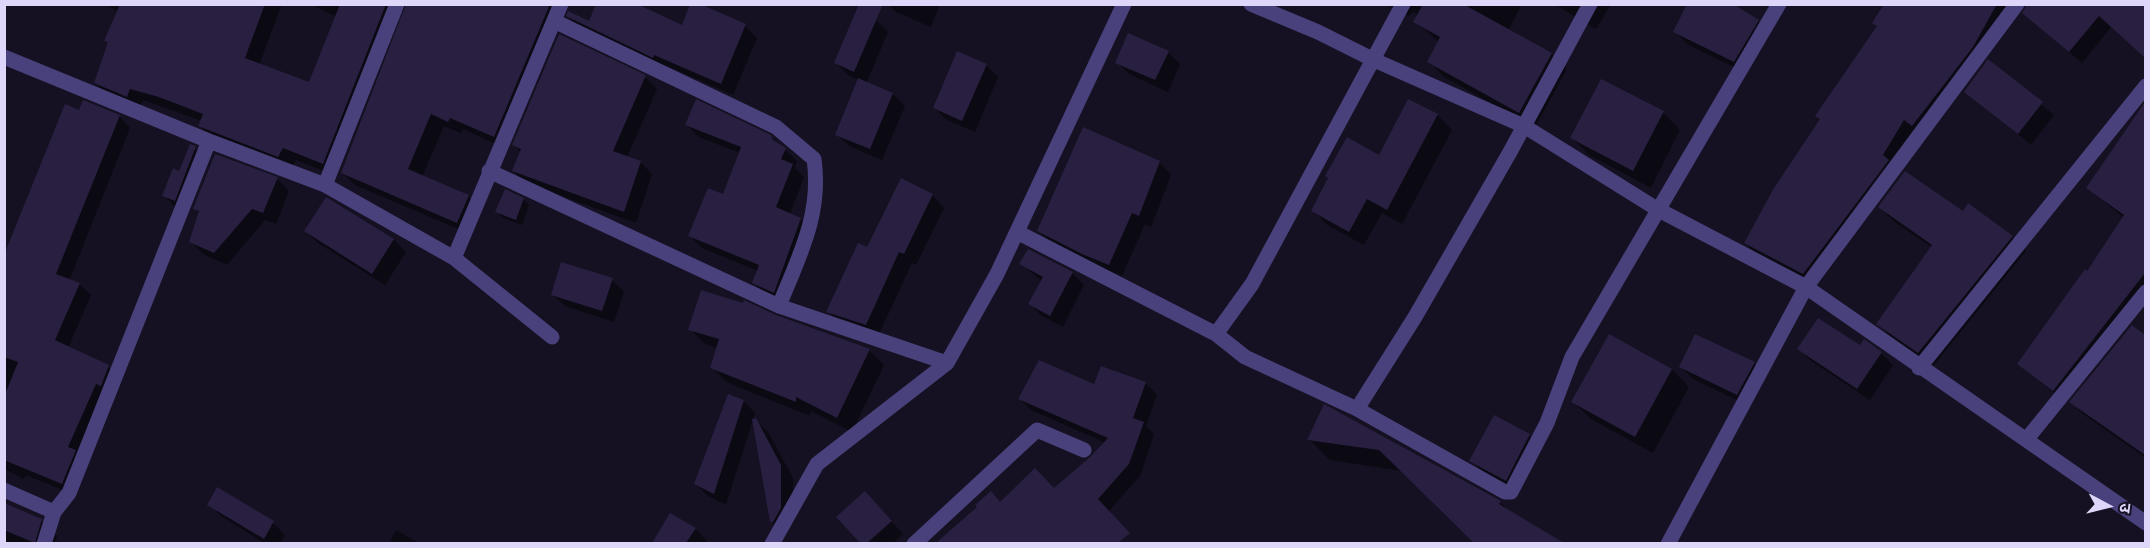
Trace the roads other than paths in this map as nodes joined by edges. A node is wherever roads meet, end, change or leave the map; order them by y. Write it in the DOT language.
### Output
graph roads {
  1 [pos="397,4"];
  2 [pos="561,4"];
  3 [pos="1124,4"];
  4 [pos="1403,4"];
  5 [pos="1590,4"];
  6 [pos="1779,4"];
  7 [pos="2017,4"];
  8 [pos="1261,6"];
  9 [pos="554,21"];
  10 [pos="4,57"];
  11 [pos="1374,60"];
  12 [pos="2145,86"];
  13 [pos="1524,126"];
  14 [pos="209,141"];
  15 [pos="489,171"];
  16 [pos="325,185"];
  17 [pos="1657,209"];
  18 [pos="1017,232"];
  19 [pos="454,258"];
  20 [pos="1806,287"];
  21 [pos="2145,292"];
  22 [pos="779,306"];
  23 [pos="1216,334"];
  24 [pos="552,337"];
  25 [pos="947,363"];
  26 [pos="1919,368"];
  27 [pos="1357,409"];
  28 [pos="2026,440"];
  29 [pos="1084,450"];
  30 [pos="4,490"];
  31 [pos="54,512"];
  32 [pos="2143,517"];
  33 [pos="44,543"];
  34 [pos="772,543"];
  35 [pos="914,543"];
  36 [pos="1668,543"];
  1 -- 16 [label="street"];
  2 -- 9 [label="street"];
  3 -- 18 [label="street"];
  4 -- 11 [label="street"];
  5 -- 13 [label="street"];
  6 -- 17 [label="street"];
  7 -- 20 [label="street"];
  8 -- 11 [label="street"];
  9 -- 15 [label="street"];
  9 -- 22 [label="street"];
  10 -- 14 [label="street"];
  11 -- 13 [label="street"];
  11 -- 23 [label="street"];
  12 -- 26 [label="street"];
  13 -- 17 [label="street"];
  13 -- 27 [label="street"];
  14 -- 16 [label="street"];
  14 -- 31 [label="street"];
  15 -- 19 [label="street"];
  15 -- 22 [label="street"];
  16 -- 19 [label="street"];
  17 -- 20 [label="street"];
  17 -- 27 [label="street"];
  18 -- 23 [label="street"];
  18 -- 25 [label="street"];
  19 -- 24 [label="street"];
  20 -- 26 [label="street"];
  20 -- 36 [label="street"];
  21 -- 28 [label="street"];
  22 -- 25 [label="street"];
  23 -- 27 [label="street"];
  25 -- 34 [label="street"];
  26 -- 28 [label="street"];
  28 -- 32 [label="street"];
  29 -- 35 [label="street"];
  30 -- 31 [label="street"];
  31 -- 33 [label="street"];
}
